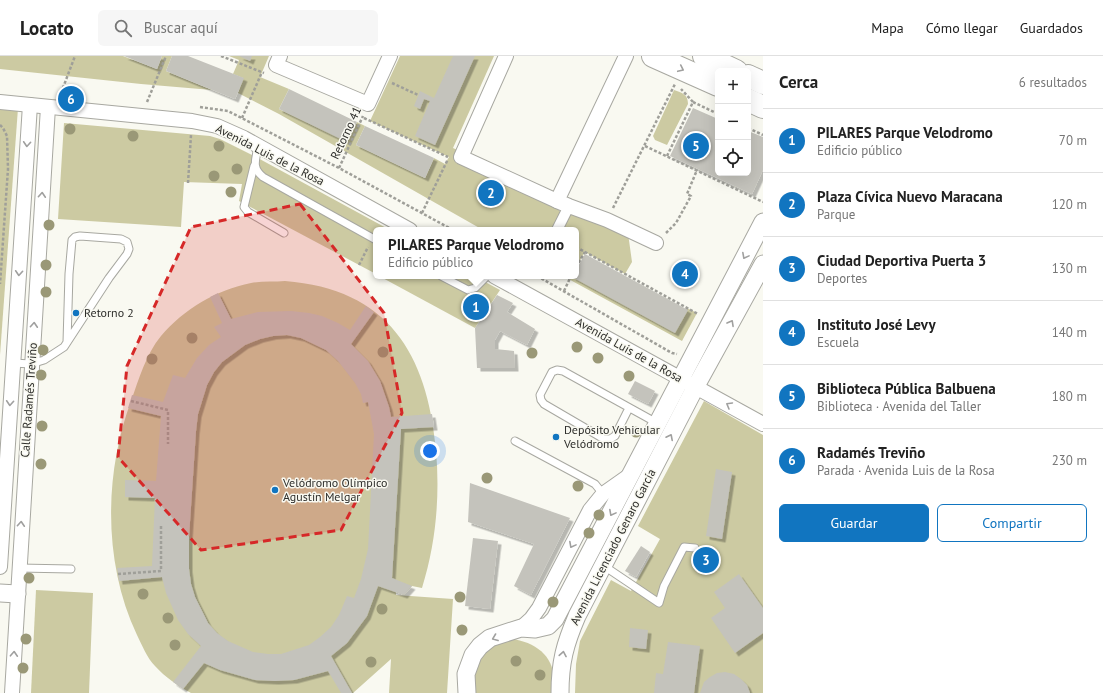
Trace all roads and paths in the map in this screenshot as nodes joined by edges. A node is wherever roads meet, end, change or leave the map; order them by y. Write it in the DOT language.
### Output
graph roads {
  1 [pos="75,56"];
  2 [pos="166,56"];
  3 [pos="390,56"];
  4 [pos="506,56"];
  5 [pos="626,56"];
  6 [pos="653,56"];
  7 [pos="704,56"];
  8 [pos="278,61"];
  9 [pos="730,68"];
  10 [pos="751,77"];
  11 [pos="380,78"];
  12 [pos="763,83"];
  13 [pos="715,84"];
  14 [pos="61,93"];
  15 [pos="418,95"];
  16 [pos="751,101"];
  17 [pos="0,102"];
  18 [pos="147,102"];
  19 [pos="693,102"];
  20 [pos="368,104"];
  21 [pos="30,105"];
  22 [pos="48,107"];
  23 [pos="763,107"];
  24 [pos="715,113"];
  25 [pos="242,118"];
  26 [pos="0,125"];
  27 [pos="192,130"];
  28 [pos="751,130"];
  29 [pos="763,136"];
  30 [pos="258,146"];
  31 [pos="645,146"];
  32 [pos="667,156"];
  33 [pos="461,157"];
  34 [pos="254,166"];
  35 [pos="339,168"];
  36 [pos="698,170"];
  37 [pos="188,182"];
  38 [pos="763,202"];
  39 [pos="563,204"];
  40 [pos="422,213"];
  41 [pos="607,220"];
  42 [pos="763,222"];
  43 [pos="405,227"];
  44 [pos="558,227"];
  45 [pos="284,233"];
  46 [pos="373,238"];
  47 [pos="373,241"];
  48 [pos="656,243"];
  49 [pos="579,250"];
  50 [pos="584,252"];
  51 [pos="579,261"];
  52 [pos="763,264"];
  53 [pos="359,265"];
  54 [pos="447,279"];
  55 [pos="484,279"];
  56 [pos="499,279"];
  57 [pos="543,279"];
  58 [pos="570,279"];
  59 [pos="0,284"];
  60 [pos="564,290"];
  61 [pos="711,321"];
  62 [pos="68,342"];
  63 [pos="681,353"];
  64 [pos="13,363"];
  65 [pos="31,364"];
  66 [pos="681,379"];
  67 [pos="696,386"];
  68 [pos="131,401"];
  69 [pos="629,408"];
  70 [pos="658,424"];
  71 [pos="763,424"];
  72 [pos="515,441"];
  73 [pos="168,444"];
  74 [pos="3,471"];
  75 [pos="632,474"];
  76 [pos="603,494"];
  77 [pos="161,526"];
  78 [pos="695,548"];
  79 [pos="603,566"];
  80 [pos="0,567"];
  81 [pos="19,568"];
  82 [pos="70,569"];
  83 [pos="118,574"];
  84 [pos="0,593"];
  85 [pos="17,594"];
  86 [pos="521,628"];
  87 [pos="559,691"];
  88 [pos="12,693"];
  89 [pos="467,693"];
  1 -- 14 [label="path"];
  2 -- 18 [label="path"];
  3 -- 11 [label="street"];
  4 -- 33 [label="street"];
  5 -- 39 [label="street"];
  6 -- 13 [label="main road, one-way"];
  7 -- 9 [label="main road"];
  8 -- 20 [label="street"];
  8 -- 25 [label="path"];
  10 -- 12 [label="main road"];
  11 -- 15 [label="path"];
  11 -- 20 [label="street"];
  16 -- 23 [label="main road"];
  17 -- 21 [label="street, Avenida Luis de la Rosa"];
  19 -- 24 [label="path"];
  19 -- 31 [label="path"];
  19 -- 32 [label="path"];
  20 -- 35 [label="path, Retorno 41"];
  21 -- 22 [label="street, Avenida Luis de la Rosa"];
  21 -- 64 [label="street, Calle Radamés Treviño, one-way"];
  22 -- 30 [label="street, Avenida Luis de la Rosa"];
  65 -- 22 [label="street, Calle Radamés Treviño, one-way"];
  26 -- 59 [label="path"];
  27 -- 37 [label="path"];
  28 -- 29 [label="path"];
  30 -- 34 [label="lane"];
  30 -- 43 [label="street, Avenida Luis de la Rosa"];
  31 -- 32 [label="path"];
  31 -- 41 [label="path"];
  32 -- 36 [label="path"];
  33 -- 39 [label="street"];
  33 -- 40 [label="path"];
  34 -- 45 [label="lane"];
  34 -- 46 [label="lane"];
  36 -- 38 [label="path"];
  36 -- 48 [label="path"];
  39 -- 41 [label="street"];
  39 -- 44 [label="street"];
  41 -- 48 [label="street"];
  42 -- 61 [label="street, Avenida Licenciado Genaro García, one-way"];
  47 -- 53 [label="path"];
  49 -- 50 [label="path"];
  50 -- 51 [label="path"];
  50 -- 61 [label="path"];
  67 -- 52 [label="street, Avenida Licenciado Genaro García, one-way"];
  54 -- 55 [label="lane"];
  56 -- 66 [label="street, Avenida Luis de la Rosa"];
  57 -- 60 [label="path"];
  58 -- 60 [label="path"];
  60 -- 63 [label="path"];
  61 -- 66 [label="street, Avenida Licenciado Genaro García"];
  62 -- 62 [label="lane"];
  62 -- 65 [label="lane"];
  64 -- 65 [label="lane"];
  64 -- 74 [label="street, Calle Radamés Treviño, one-way"];
  81 -- 65 [label="street, Calle Radamés Treviño, one-way"];
  66 -- 67 [label="street, Avenida Luis de la Rosa"];
  66 -- 70 [label="street, Avenida Licenciado Genaro García"];
  71 -- 67 [label="street, Avenida Luis de la Rosa, one-way"];
  79 -- 67 [label="street, Avenida Licenciado Genaro García, one-way"];
  68 -- 73 [label="path"];
  69 -- 69 [label="lane"];
  69 -- 70 [label="lane"];
  70 -- 75 [label="street, Avenida Licenciado Genaro García"];
  72 -- 76 [label="lane"];
  74 -- 80 [label="street, Calle Radamés Treviño"];
  75 -- 76 [label="street, Avenida Licenciado Genaro García"];
  75 -- 86 [label="street, Avenida Licenciado Genaro García, one-way"];
  76 -- 86 [label="street, Avenida Licenciado Genaro García, one-way"];
  77 -- 83 [label="path"];
  78 -- 79 [label="lane"];
  87 -- 79 [label="street, Avenida Licenciado Genaro García, one-way"];
  81 -- 82 [label="lane"];
  81 -- 85 [label="street, Calle Radamés Treviño"];
  84 -- 85 [label="street"];
  88 -- 85 [label="street, Calle Radamés Treviño, one-way"];
  86 -- 89 [label="street, Avenida Licenciado Genaro García, one-way"];
}
